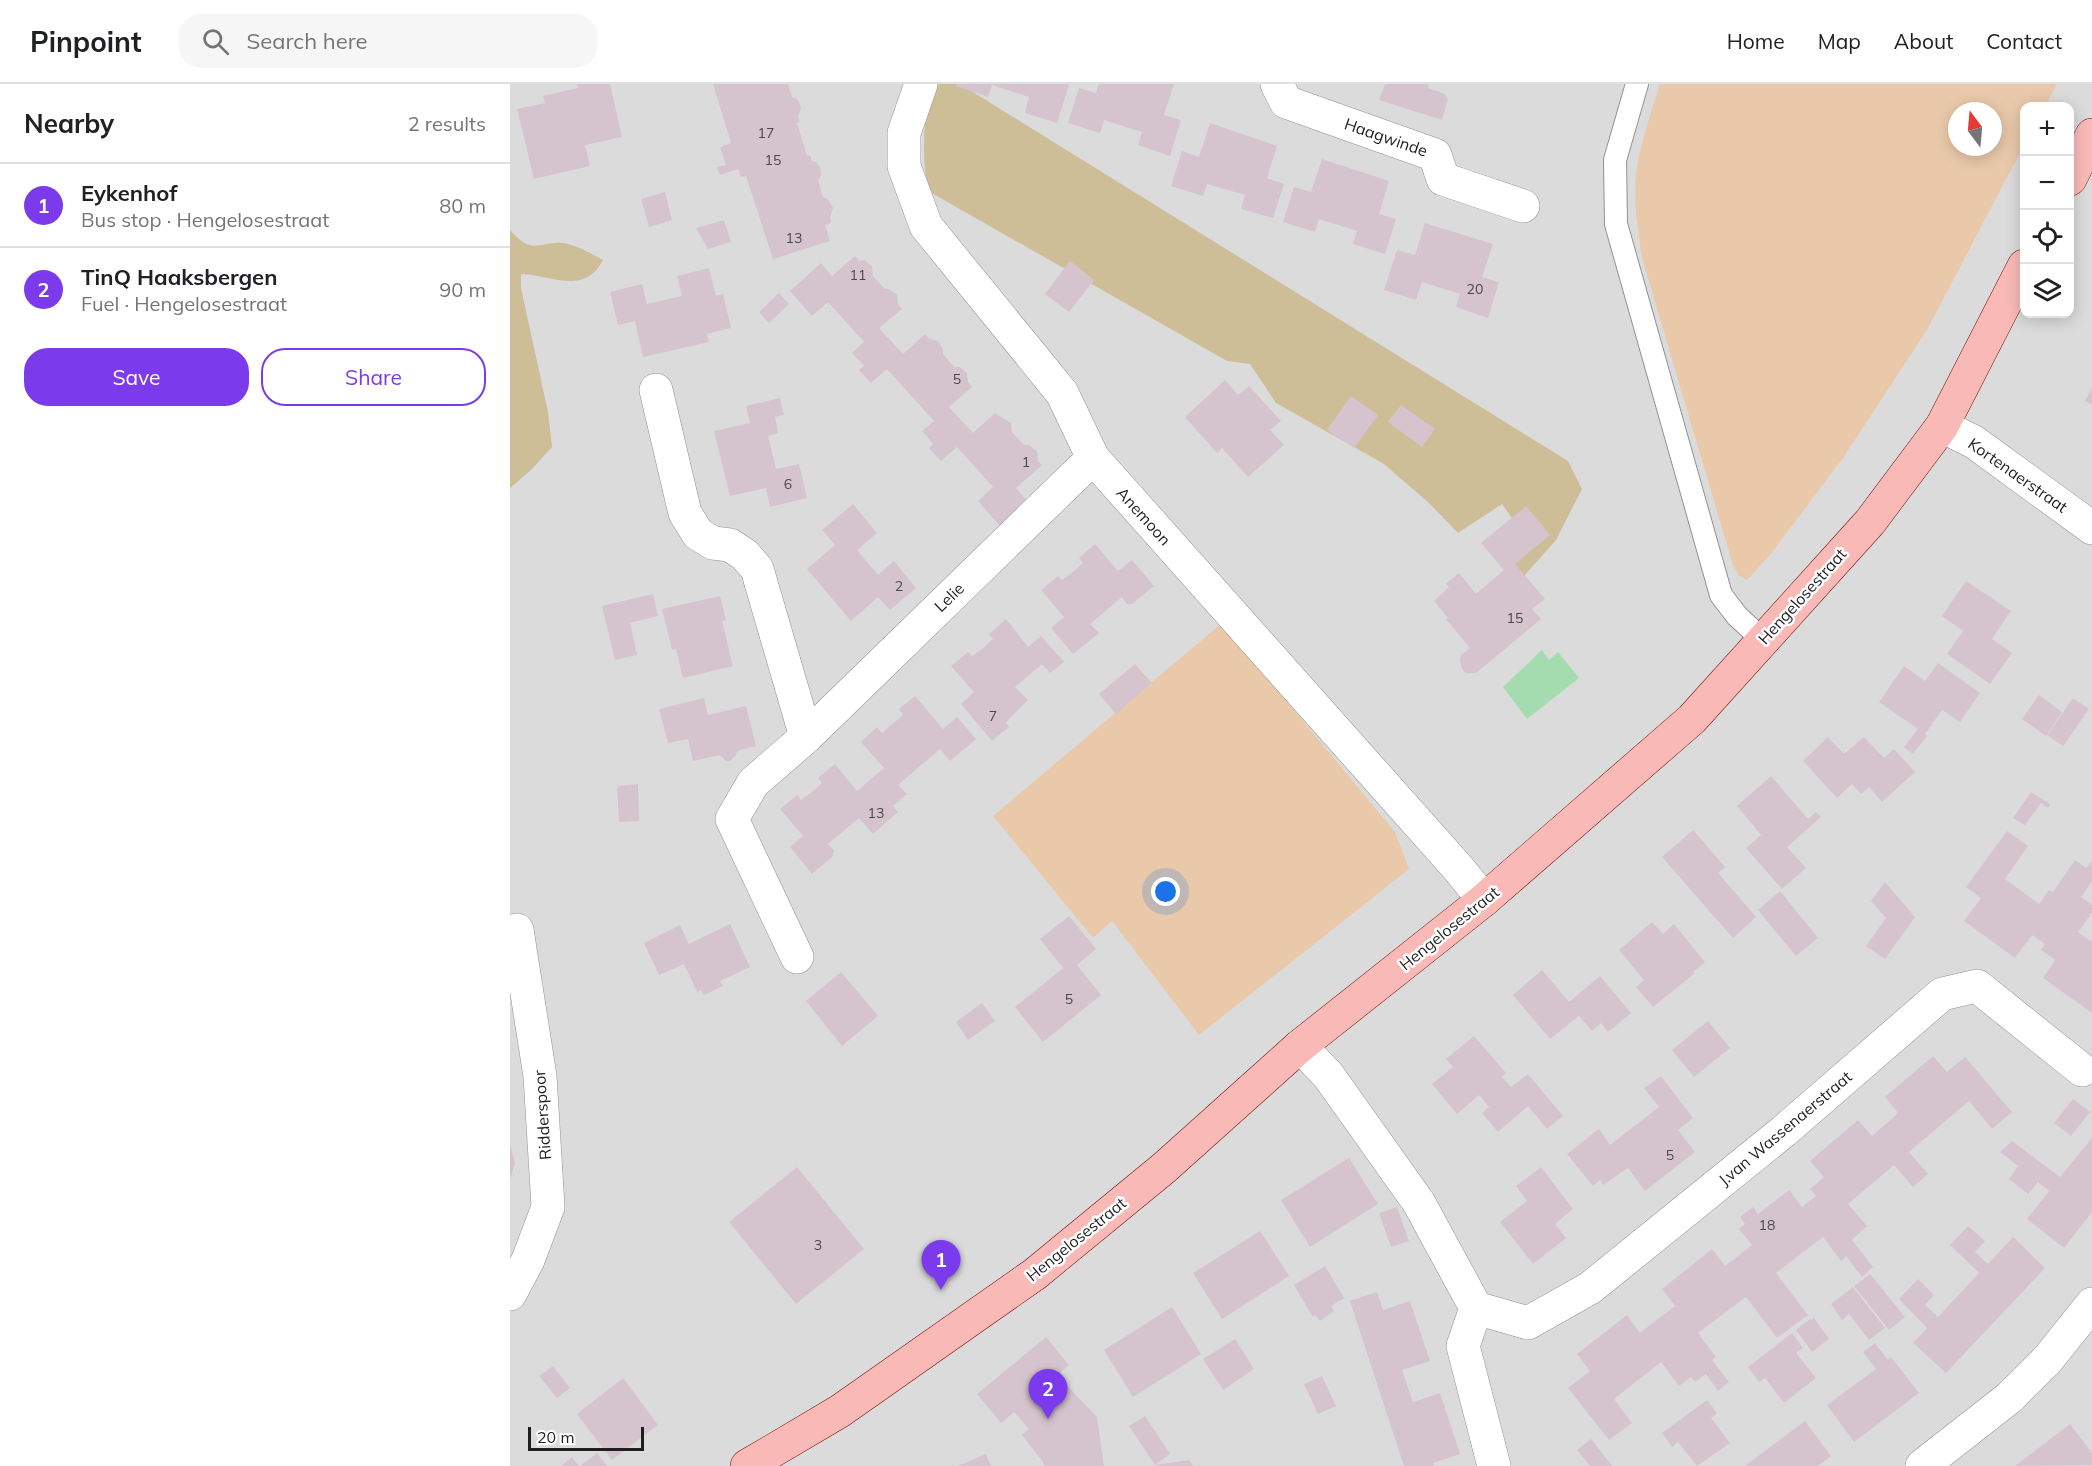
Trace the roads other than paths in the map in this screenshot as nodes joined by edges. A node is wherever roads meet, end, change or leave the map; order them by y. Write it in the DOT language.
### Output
graph roads {
  1 [pos="921,84"];
  2 [pos="1277,84"];
  3 [pos="1638,84"];
  4 [pos="2092,135"];
  5 [pos="2074,171"];
  6 [pos="1523,206"];
  7 [pos="2020,276"];
  8 [pos="656,390"];
  9 [pos="1942,426"];
  10 [pos="1093,458"];
  11 [pos="2092,528"];
  12 [pos="1763,640"];
  13 [pos="806,737"];
  14 [pos="1484,900"];
  15 [pos="514,931"];
  16 [pos="797,957"];
  17 [pos="1300,1046"];
  18 [pos="2082,1070"];
  19 [pos="510,1294"];
  20 [pos="1476,1308"];
  21 [pos="2089,1312"];
  22 [pos="747,1466"];
  23 [pos="1494,1466"];
  24 [pos="1922,1466"];
  1 -- 10 [label="street, Anemoon"];
  2 -- 6 [label="street, Haagwinde"];
  3 -- 12 [label="lane"];
  4 -- 5 [label="main road"];
  7 -- 9 [label="main road, Hengelosestraat"];
  8 -- 13 [label="street"];
  9 -- 11 [label="street, Kortenaerstraat"];
  9 -- 12 [label="main road, Hengelosestraat"];
  10 -- 13 [label="street, Lelie"];
  10 -- 14 [label="street, Anemoon"];
  12 -- 14 [label="main road, Hengelosestraat"];
  13 -- 16 [label="street, Lelie"];
  14 -- 17 [label="main road, Hengelosestraat"];
  15 -- 19 [label="street, Ridderspoor"];
  17 -- 20 [label="street"];
  17 -- 22 [label="main road, Hengelosestraat"];
  18 -- 20 [label="street, J.van Wassenaerstraat"];
  20 -- 23 [label="street"];
  21 -- 24 [label="street"];
}
